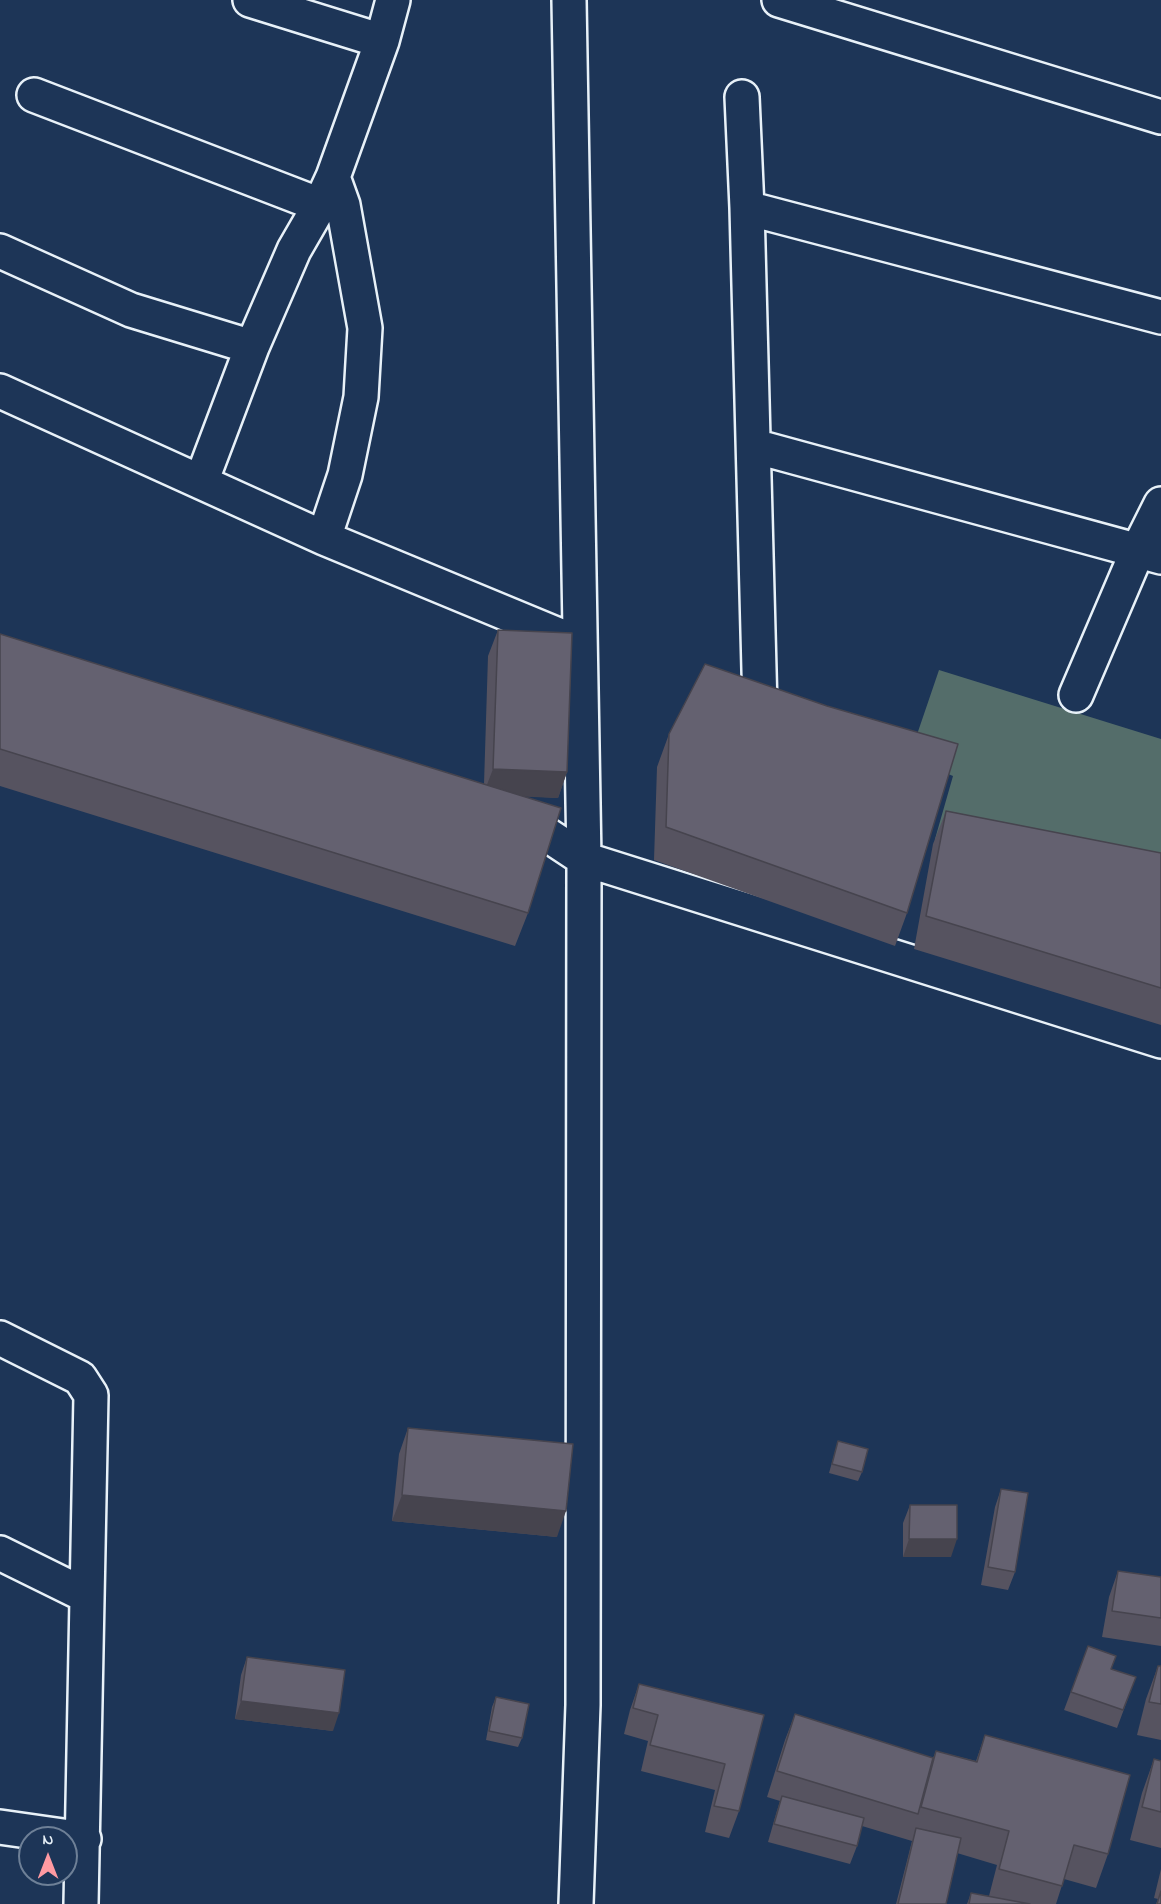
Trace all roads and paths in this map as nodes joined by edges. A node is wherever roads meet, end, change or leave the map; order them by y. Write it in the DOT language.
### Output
graph roads {
  1 [pos="250,0"];
  2 [pos="393,0"];
  3 [pos="569,0"];
  4 [pos="779,0"];
  5 [pos="382,41"];
  6 [pos="34,95"];
  7 [pos="742,97"];
  8 [pos="1161,117"];
  9 [pos="327,191"];
  10 [pos="747,208"];
  11 [pos="0,251"];
  12 [pos="1161,317"];
  13 [pos="252,347"];
  14 [pos="0,391"];
  15 [pos="754,446"];
  16 [pos="201,482"];
  17 [pos="1161,504"];
  18 [pos="324,538"];
  19 [pos="1150,554"];
  20 [pos="580,645"];
  21 [pos="1076,695"];
  22 [pos="760,708"];
  23 [pos="486,803"];
  24 [pos="584,859"];
  25 [pos="1161,1041"];
  26 [pos="0,1338"];
  27 [pos="0,1553"];
  28 [pos="87,1596"];
  29 [pos="0,1827"];
  30 [pos="84,1839"];
  31 [pos="81,1904"];
  32 [pos="576,1904"];
  1 -- 5 [label="street"];
  2 -- 5 [label="street"];
  3 -- 20 [label="street"];
  4 -- 8 [label="street"];
  5 -- 9 [label="street"];
  6 -- 9 [label="street"];
  7 -- 10 [label="street"];
  9 -- 13 [label="street"];
  9 -- 18 [label="street"];
  10 -- 12 [label="street"];
  10 -- 15 [label="street"];
  11 -- 13 [label="street"];
  13 -- 16 [label="street"];
  14 -- 16 [label="street"];
  15 -- 19 [label="street"];
  15 -- 22 [label="street"];
  16 -- 18 [label="street"];
  17 -- 19 [label="street"];
  18 -- 20 [label="street"];
  19 -- 21 [label="street"];
  20 -- 24 [label="street"];
  23 -- 24 [label="street"];
  24 -- 25 [label="street"];
  24 -- 32 [label="street"];
  26 -- 28 [label="street"];
  27 -- 28 [label="street"];
  28 -- 30 [label="street"];
  29 -- 30 [label="street"];
  30 -- 31 [label="street"];
}
